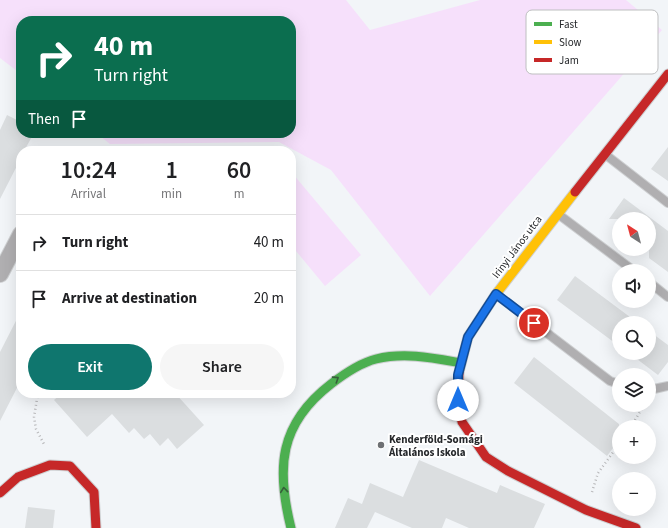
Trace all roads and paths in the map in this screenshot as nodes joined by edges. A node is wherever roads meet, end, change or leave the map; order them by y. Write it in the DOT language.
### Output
graph roads {
  1 [pos="668,74"];
  2 [pos="605,155"];
  3 [pos="668,203"];
  4 [pos="558,213"];
  5 [pos="16,244"];
  6 [pos="625,264"];
  7 [pos="0,274"];
  8 [pos="656,288"];
  9 [pos="496,294"];
  10 [pos="668,297"];
  11 [pos="461,363"];
  12 [pos="612,382"];
  13 [pos="668,386"];
  14 [pos="656,389"];
  15 [pos="37,398"];
  16 [pos="36,429"];
  17 [pos="612,454"];
  18 [pos="0,493"];
  19 [pos="586,510"];
  20 [pos="96,528"];
  21 [pos="291,528"];
  22 [pos="636,528"];
  1 -- 2 [label="street, Irinyi János utca"];
  2 -- 3 [label="lane"];
  2 -- 4 [label="street, Irinyi János utca"];
  4 -- 6 [label="lane"];
  4 -- 9 [label="street, Irinyi János utca"];
  5 -- 7 [label="street"];
  8 -- 10 [label="lane"];
  9 -- 11 [label="street, Irinyi János utca"];
  9 -- 12 [label="lane"];
  11 -- 19 [label="street, Irinyi János utca"];
  21 -- 11 [label="street, one-way"];
  13 -- 14 [label="lane"];
  15 -- 16 [label="path"];
  17 -- 19 [label="path"];
  18 -- 20 [label="street"];
  19 -- 22 [label="street, Irinyi János utca"];
}
